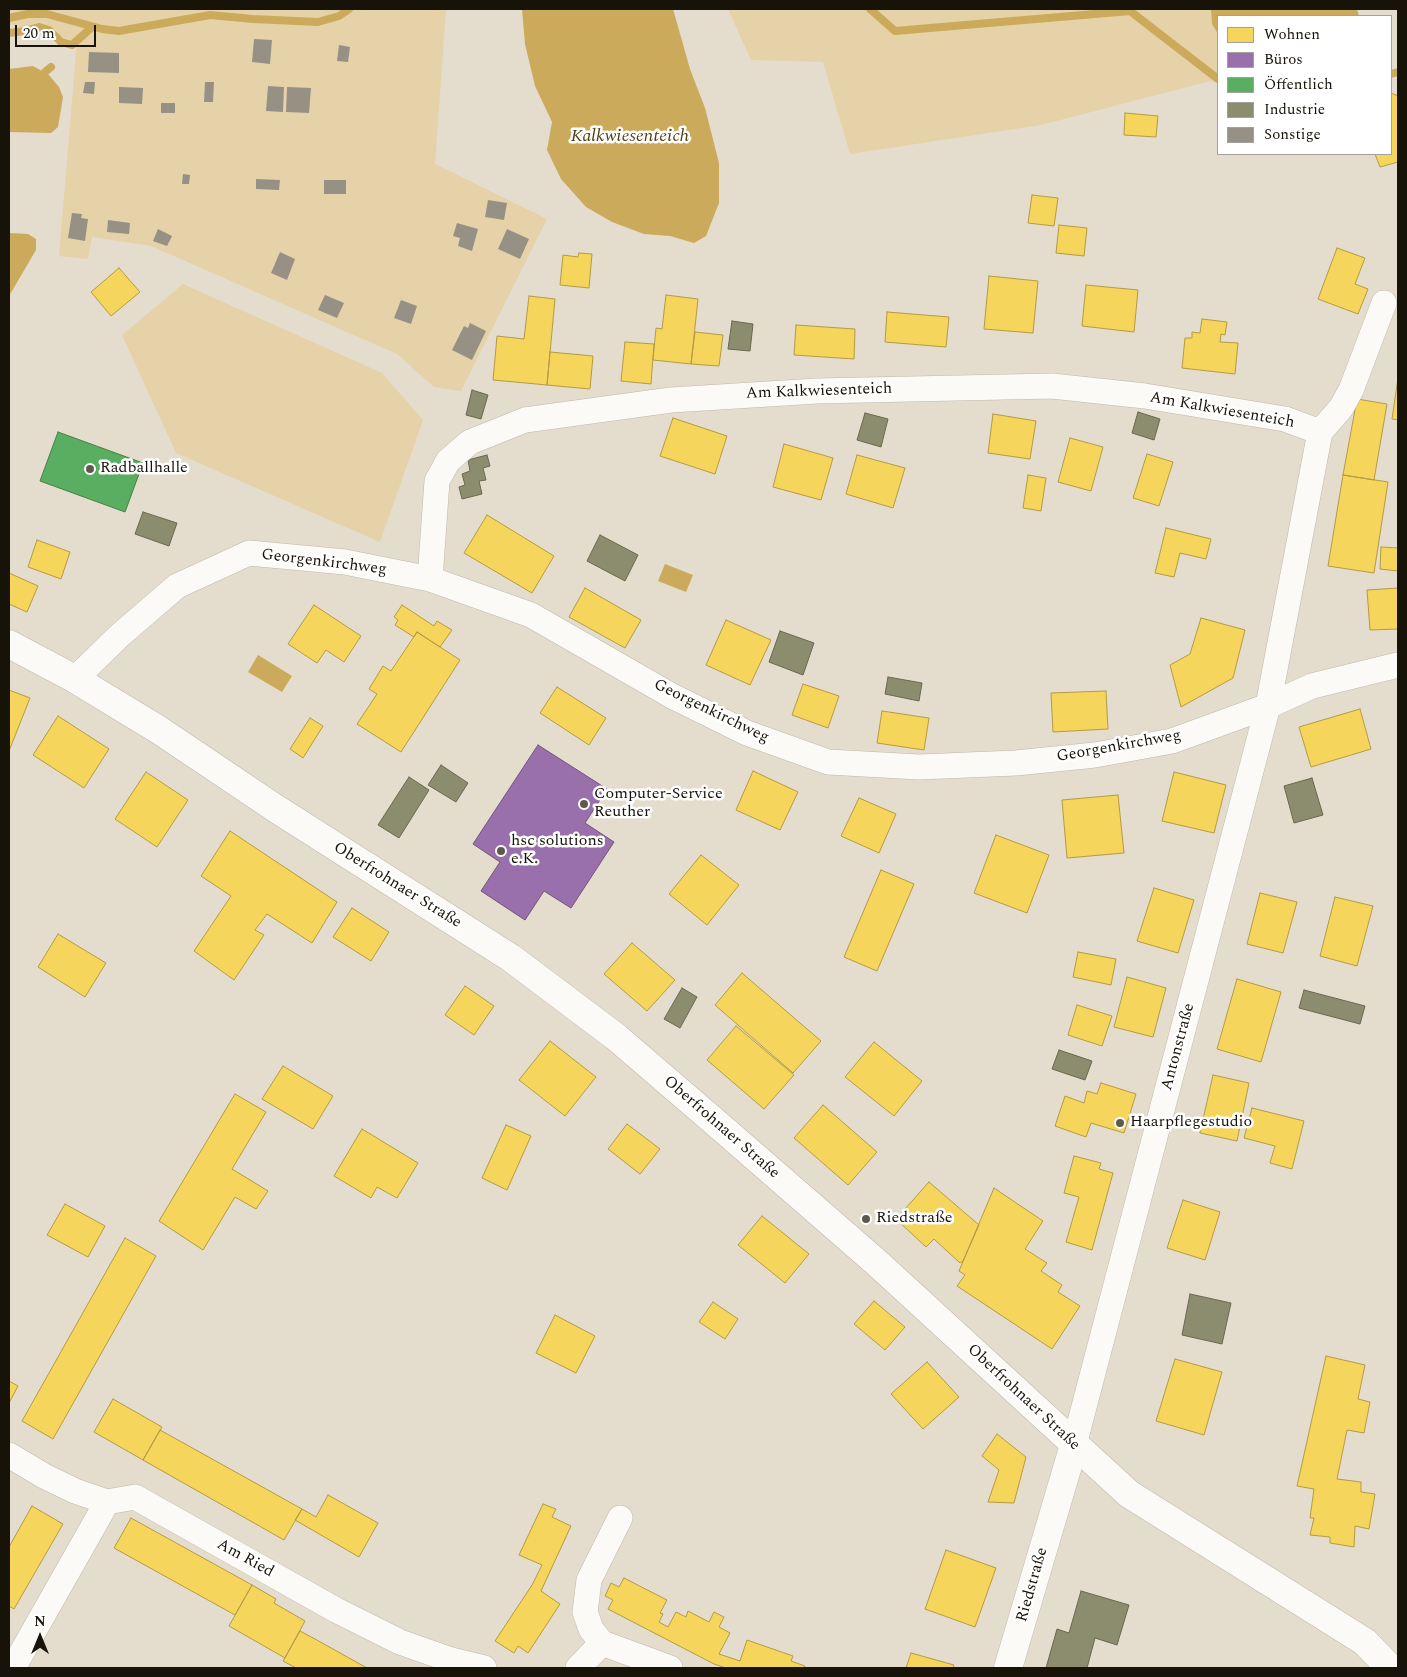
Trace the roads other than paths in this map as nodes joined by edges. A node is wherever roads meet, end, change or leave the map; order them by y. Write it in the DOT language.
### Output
graph roads {
  1 [pos="1384,303"];
  2 [pos="1320,432"];
  3 [pos="430,579"];
  4 [pos="9,644"];
  5 [pos="1398,665"];
  6 [pos="75,678"];
  7 [pos="1268,706"];
  8 [pos="1074,1445"];
  9 [pos="9,1455"];
  10 [pos="108,1502"];
  11 [pos="620,1518"];
  12 [pos="602,1643"];
  13 [pos="13,1668"];
  14 [pos="484,1668"];
  15 [pos="578,1668"];
  16 [pos="670,1668"];
  17 [pos="1008,1668"];
  18 [pos="1390,1668"];
  1 -- 2 [label="street"];
  2 -- 3 [label="street, Am Kalkwiesenteich"];
  2 -- 7 [label="street"];
  3 -- 6 [label="street, Georgenkirchweg"];
  3 -- 7 [label="street, Georgenkirchweg"];
  4 -- 6 [label="main road, Oberfrohnaer Straße"];
  5 -- 7 [label="street, Georgenkirchweg"];
  6 -- 8 [label="main road, Oberfrohnaer Straße"];
  7 -- 8 [label="street, Antonstraße"];
  8 -- 17 [label="main road, Riedstraße"];
  8 -- 18 [label="main road, Oberfrohnaer Straße"];
  9 -- 10 [label="street, Am Ried"];
  10 -- 13 [label="street"];
  10 -- 14 [label="street, Am Ried"];
  11 -- 12 [label="street"];
  12 -- 15 [label="street"];
  12 -- 16 [label="street"];
}
